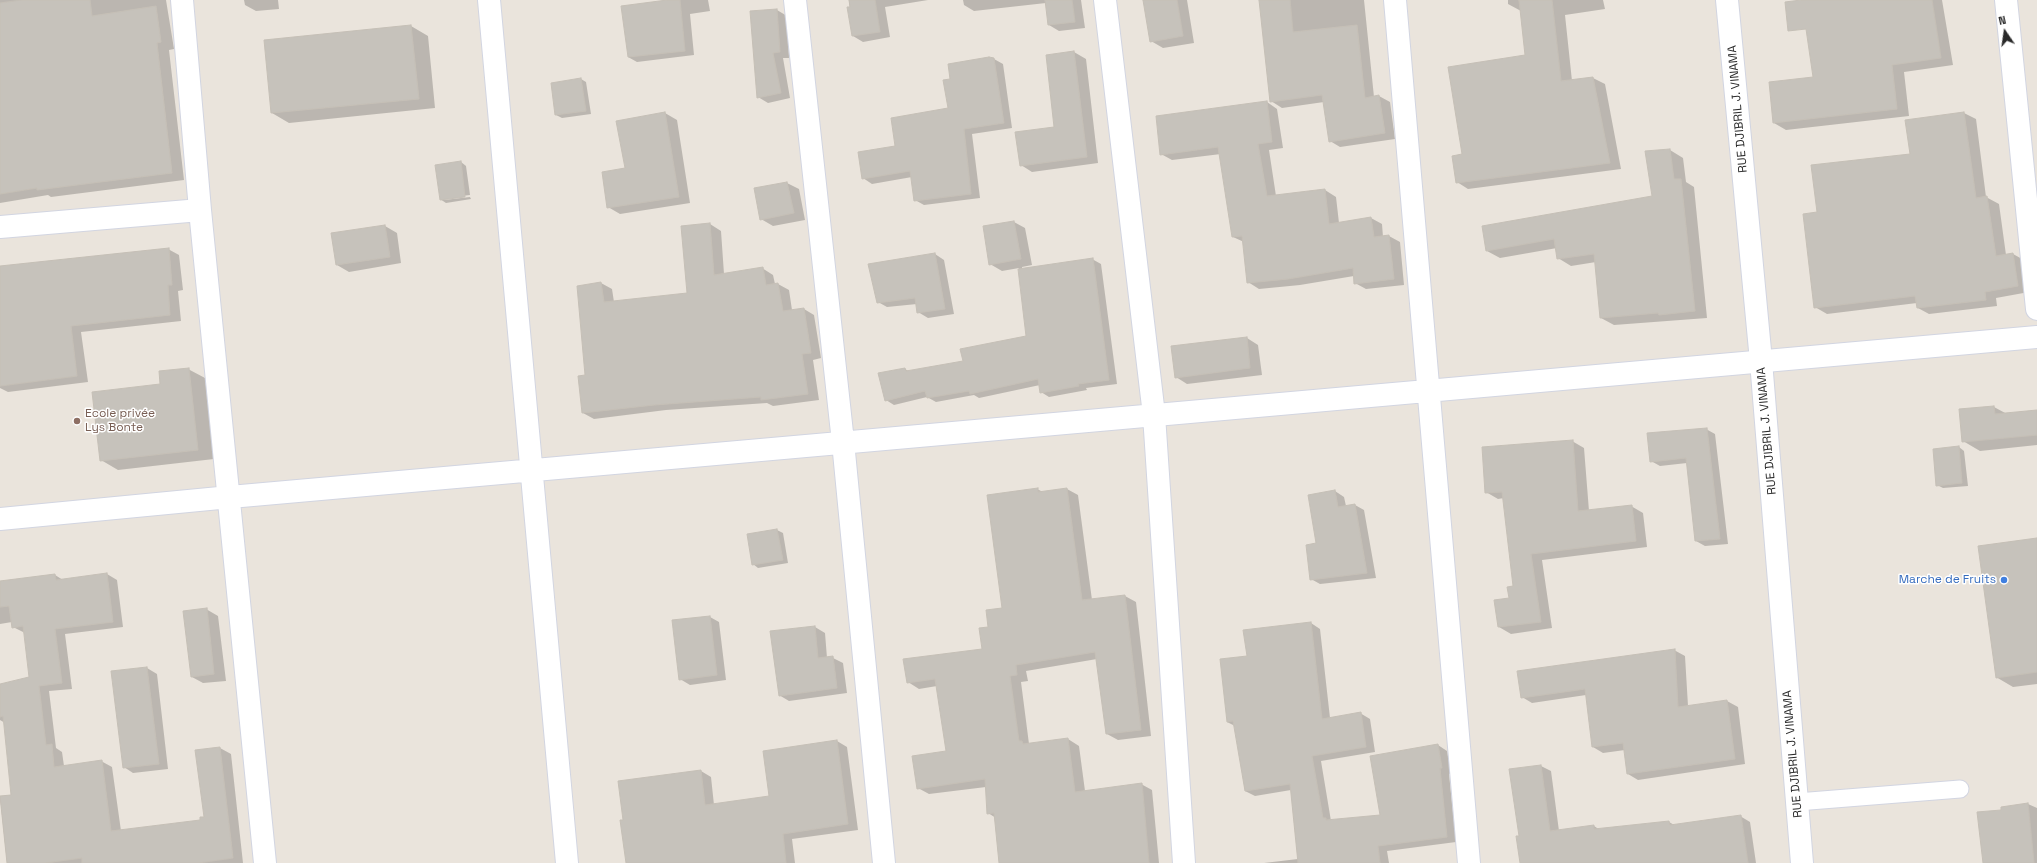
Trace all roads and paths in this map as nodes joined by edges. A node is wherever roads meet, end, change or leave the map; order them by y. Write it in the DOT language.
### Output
graph roads {
  1 [pos="182,0"];
  2 [pos="488,0"];
  3 [pos="795,0"];
  4 [pos="1105,0"];
  5 [pos="1395,0"];
  6 [pos="1727,0"];
  7 [pos="2006,0"];
  8 [pos="200,210"];
  9 [pos="0,227"];
  10 [pos="2037,310"];
  11 [pos="2037,337"];
  12 [pos="1761,361"];
  13 [pos="1427,390"];
  14 [pos="1154,415"];
  15 [pos="843,442"];
  16 [pos="532,470"];
  17 [pos="230,497"];
  18 [pos="0,519"];
  19 [pos="1960,789"];
  20 [pos="1797,802"];
  21 [pos="265,863"];
  22 [pos="567,863"];
  23 [pos="884,863"];
  24 [pos="1184,863"];
  25 [pos="1469,863"];
  26 [pos="1802,863"];
  1 -- 8 [label="street"];
  2 -- 16 [label="street"];
  3 -- 15 [label="street"];
  4 -- 14 [label="street"];
  5 -- 13 [label="street"];
  6 -- 12 [label="street, RUE DJIBRIL J. VINAMA"];
  7 -- 10 [label="street"];
  8 -- 9 [label="street"];
  8 -- 17 [label="street"];
  11 -- 12 [label="street"];
  12 -- 13 [label="street"];
  12 -- 20 [label="street, RUE DJIBRIL J. VINAMA"];
  13 -- 14 [label="street"];
  13 -- 25 [label="street"];
  14 -- 15 [label="street"];
  14 -- 24 [label="street"];
  15 -- 16 [label="street"];
  15 -- 23 [label="street"];
  16 -- 17 [label="street"];
  16 -- 22 [label="street"];
  17 -- 18 [label="street"];
  17 -- 21 [label="street"];
  19 -- 20 [label="lane"];
  20 -- 26 [label="street, RUE DJIBRIL J. VINAMA"];
}
